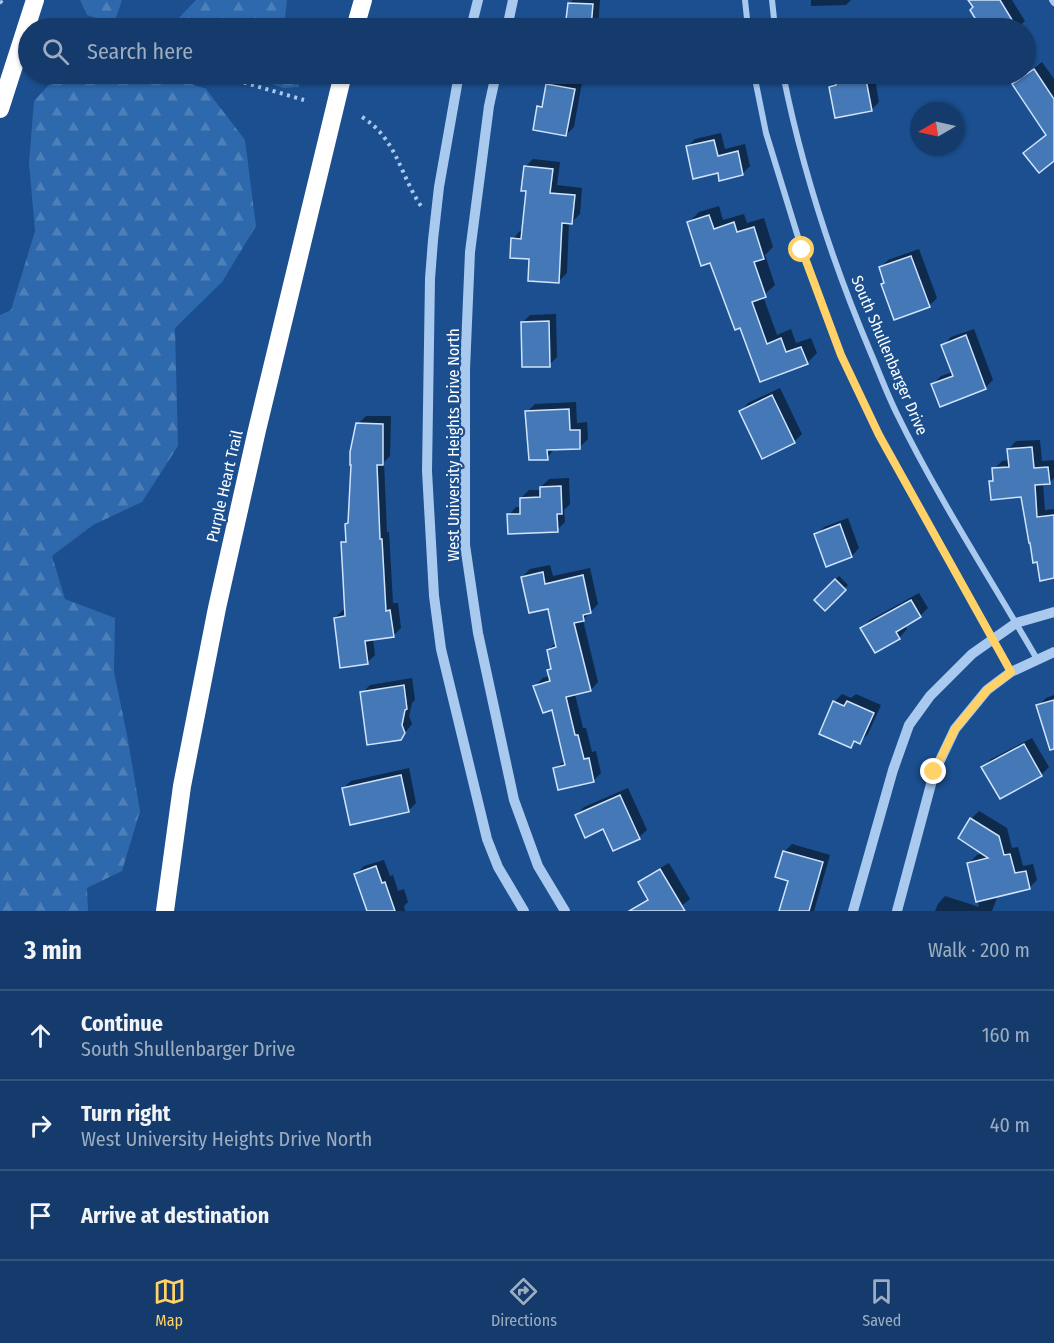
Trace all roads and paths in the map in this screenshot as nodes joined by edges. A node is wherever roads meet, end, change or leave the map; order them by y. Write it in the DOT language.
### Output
graph roads {
  1 [pos="35,0"];
  2 [pos="363,0"];
  3 [pos="478,0"];
  4 [pos="513,0"];
  5 [pos="745,0"];
  6 [pos="772,0"];
  7 [pos="29,18"];
  8 [pos="358,18"];
  9 [pos="474,18"];
  10 [pos="509,18"];
  11 [pos="747,18"];
  12 [pos="774,18"];
  13 [pos="18,53"];
  14 [pos="249,84"];
  15 [pos="341,84"];
  16 [pos="457,84"];
  17 [pos="494,84"];
  18 [pos="756,84"];
  19 [pos="785,84"];
  20 [pos="304,100"];
  21 [pos="0,109"];
  22 [pos="362,117"];
  23 [pos="436,211"];
  24 [pos="1054,612"];
  25 [pos="1016,624"];
  26 [pos="993,640"];
  27 [pos="1054,652"];
  28 [pos="1037,659"];
  29 [pos="1011,672"];
  30 [pos="165,911"];
  31 [pos="524,911"];
  32 [pos="565,911"];
  33 [pos="853,911"];
  34 [pos="897,911"];
  1 -- 7 [label="highway"];
  2 -- 8 [label="highway"];
  3 -- 9 [label="street"];
  4 -- 10 [label="street"];
  5 -- 11 [label="street"];
  6 -- 12 [label="street"];
  13 -- 21 [label="highway"];
  14 -- 20 [label="path"];
  15 -- 30 [label="highway, Purple Heart Trail"];
  16 -- 23 [label="street, West University Heights Drive North"];
  17 -- 32 [label="street, West University Heights Drive North"];
  18 -- 26 [label="street"];
  19 -- 25 [label="street, South Shullenbarger Drive"];
  22 -- 23 [label="path"];
  23 -- 31 [label="street, West University Heights Drive North"];
  24 -- 25 [label="street"];
  25 -- 26 [label="street"];
  25 -- 28 [label="street, South Shullenbarger Drive"];
  26 -- 29 [label="street"];
  26 -- 33 [label="street"];
  27 -- 28 [label="street"];
  28 -- 29 [label="street"];
  29 -- 34 [label="street"];
}
